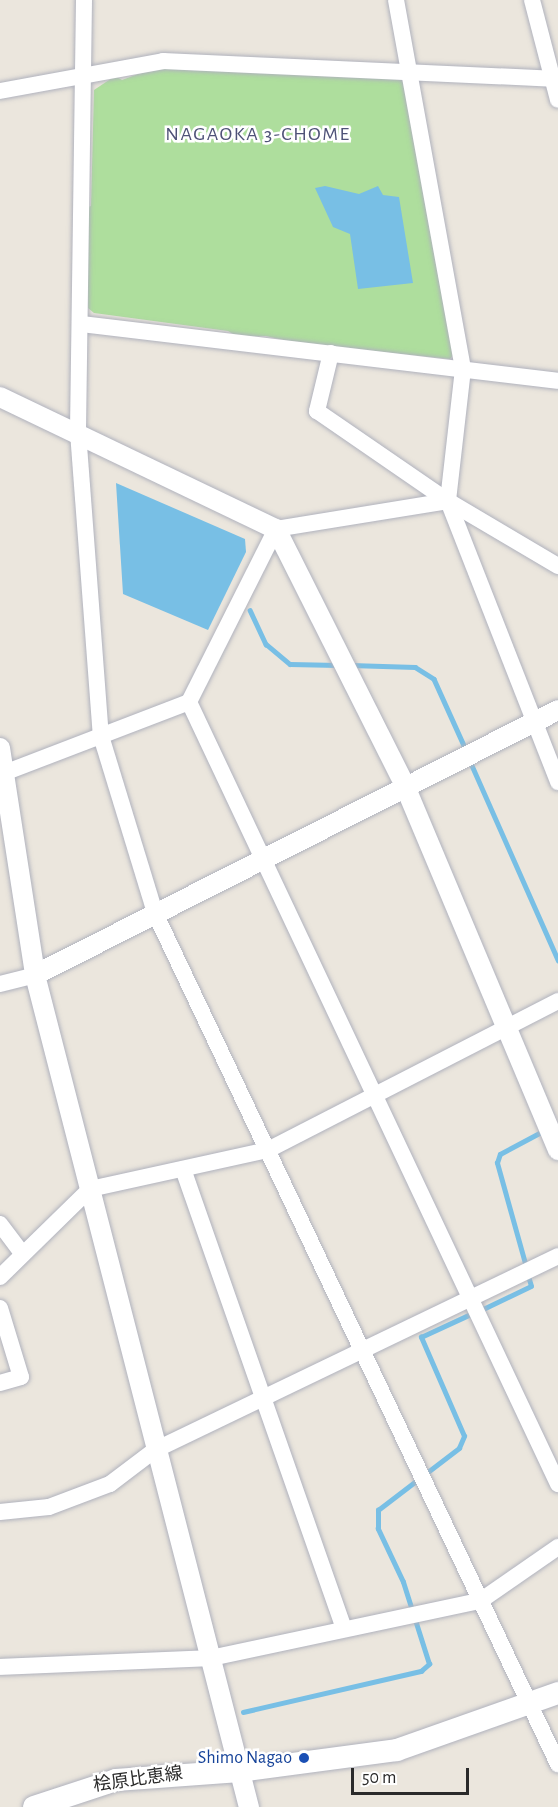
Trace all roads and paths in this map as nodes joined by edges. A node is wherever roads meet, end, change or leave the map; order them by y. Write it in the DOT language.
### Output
graph roads {
  1 [pos="84,0"];
  2 [pos="396,0"];
  3 [pos="532,0"];
  4 [pos="410,74"];
  5 [pos="84,77"];
  6 [pos="555,80"];
  7 [pos="0,91"];
  8 [pos="558,100"];
  9 [pos="81,324"];
  10 [pos="331,353"];
  11 [pos="464,369"];
  12 [pos="558,381"];
  13 [pos="0,397"];
  14 [pos="78,432"];
  15 [pos="448,501"];
  16 [pos="276,529"];
  17 [pos="558,566"];
  18 [pos="189,702"];
  19 [pos="558,710"];
  20 [pos="531,723"];
  21 [pos="101,736"];
  22 [pos="0,748"];
  23 [pos="4,773"];
  24 [pos="558,782"];
  25 [pos="405,786"];
  26 [pos="263,859"];
  27 [pos="155,914"];
  28 [pos="35,975"];
  29 [pos="0,984"];
  30 [pos="558,1001"];
  31 [pos="507,1028"];
  32 [pos="376,1097"];
  33 [pos="268,1150"];
  34 [pos="558,1150"];
  35 [pos="183,1169"];
  36 [pos="90,1189"];
  37 [pos="0,1224"];
  38 [pos="23,1254"];
  39 [pos="558,1256"];
  40 [pos="0,1277"];
  41 [pos="469,1301"];
  42 [pos="0,1308"];
  43 [pos="363,1350"];
  44 [pos="0,1383"];
  45 [pos="262,1398"];
  46 [pos="155,1450"];
  47 [pos="558,1484"];
  48 [pos="0,1512"];
  49 [pos="558,1547"];
  50 [pos="480,1601"];
  51 [pos="344,1629"];
  52 [pos="211,1658"];
  53 [pos="0,1667"];
  54 [pos="558,1693"];
  55 [pos="530,1706"];
  56 [pos="558,1764"];
  57 [pos="240,1771"];
  58 [pos="34,1807"];
  59 [pos="249,1807"];
  1 -- 5 [label="street"];
  2 -- 4 [label="street"];
  3 -- 6 [label="street"];
  4 -- 5 [label="street"];
  4 -- 6 [label="street"];
  4 -- 11 [label="street"];
  5 -- 7 [label="street"];
  5 -- 9 [label="street"];
  6 -- 8 [label="street"];
  9 -- 10 [label="street"];
  9 -- 14 [label="street"];
  10 -- 11 [label="street"];
  10 -- 15 [label="street"];
  11 -- 12 [label="street"];
  11 -- 15 [label="street"];
  13 -- 14 [label="street"];
  14 -- 16 [label="street"];
  14 -- 21 [label="street"];
  15 -- 16 [label="street"];
  15 -- 17 [label="street"];
  15 -- 20 [label="street"];
  16 -- 18 [label="street"];
  16 -- 25 [label="street"];
  18 -- 21 [label="street"];
  18 -- 26 [label="street"];
  19 -- 20 [label="street"];
  20 -- 24 [label="street"];
  20 -- 25 [label="street"];
  21 -- 23 [label="street"];
  21 -- 27 [label="street"];
  22 -- 23 [label="street"];
  23 -- 28 [label="street"];
  25 -- 26 [label="street"];
  25 -- 31 [label="street"];
  26 -- 27 [label="street"];
  26 -- 32 [label="street"];
  27 -- 28 [label="street"];
  27 -- 33 [label="street"];
  28 -- 29 [label="street"];
  28 -- 36 [label="street"];
  30 -- 31 [label="street"];
  31 -- 32 [label="street"];
  31 -- 34 [label="street"];
  32 -- 33 [label="street"];
  32 -- 41 [label="street"];
  33 -- 35 [label="street"];
  33 -- 43 [label="street"];
  35 -- 36 [label="street"];
  35 -- 45 [label="street"];
  36 -- 38 [label="street"];
  36 -- 46 [label="street"];
  37 -- 38 [label="street"];
  38 -- 40 [label="street"];
  39 -- 41 [label="street"];
  41 -- 43 [label="street"];
  41 -- 47 [label="street"];
  42 -- 44 [label="street"];
  43 -- 45 [label="street"];
  43 -- 50 [label="street"];
  45 -- 46 [label="street"];
  45 -- 51 [label="street"];
  46 -- 48 [label="street"];
  46 -- 52 [label="street"];
  49 -- 50 [label="street"];
  50 -- 51 [label="street"];
  50 -- 55 [label="street"];
  51 -- 52 [label="street"];
  52 -- 53 [label="street"];
  52 -- 57 [label="street"];
  54 -- 55 [label="main road, 桧原比恵線"];
  55 -- 56 [label="street"];
  55 -- 57 [label="main road, 桧原比恵線"];
  57 -- 58 [label="main road, 桧原比恵線"];
  57 -- 59 [label="street"];
}
